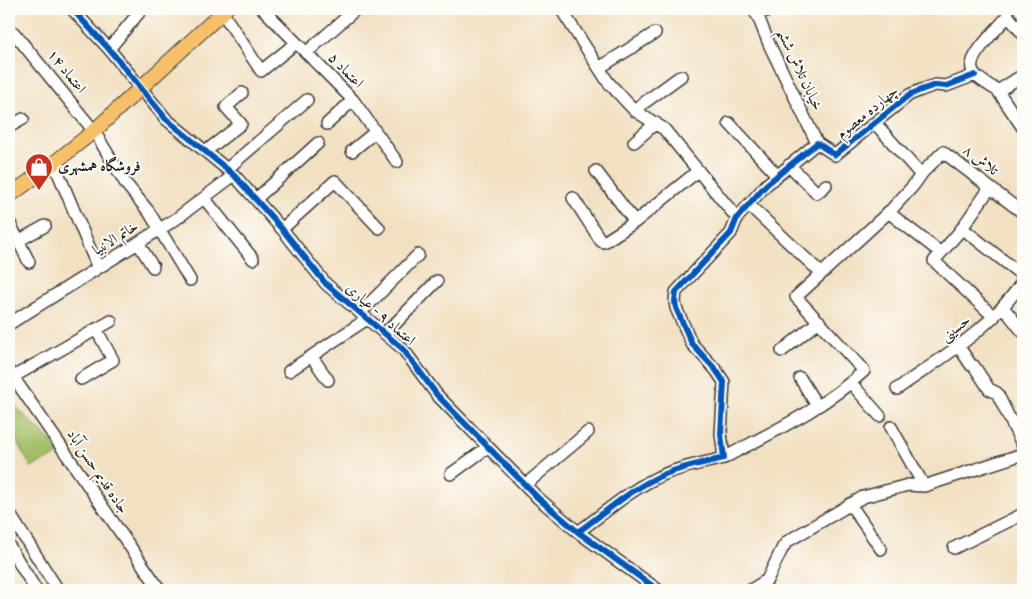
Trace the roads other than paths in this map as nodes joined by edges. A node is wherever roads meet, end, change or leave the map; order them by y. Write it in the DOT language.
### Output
graph roads {
  1 [pos="72,9"];
  2 [pos="142,9"];
  3 [pos="263,9"];
  4 [pos="356,9"];
  5 [pos="561,9"];
  6 [pos="774,9"];
  7 [pos="224,10"];
  8 [pos="756,11"];
  9 [pos="1008,12"];
  10 [pos="14,32"];
  11 [pos="655,33"];
  12 [pos="1023,34"];
  13 [pos="296,43"];
  14 [pos="110,49"];
  15 [pos="306,53"];
  16 [pos="599,68"];
  17 [pos="975,75"];
  18 [pos="1023,75"];
  19 [pos="681,76"];
  20 [pos="140,87"];
  21 [pos="998,91"];
  22 [pos="242,93"];
  23 [pos="307,100"];
  24 [pos="352,100"];
  25 [pos="634,110"];
  26 [pos="24,119"];
  27 [pos="656,123"];
  28 [pos="729,123"];
  29 [pos="875,123"];
  30 [pos="327,124"];
  31 [pos="9,126"];
  32 [pos="1023,128"];
  33 [pos="94,131"];
  34 [pos="375,132"];
  35 [pos="634,142"];
  36 [pos="318,143"];
  37 [pos="817,143"];
  38 [pos="206,151"];
  39 [pos="352,151"];
  40 [pos="397,162"];
  41 [pos="54,163"];
  42 [pos="789,165"];
  43 [pos="596,171"];
  44 [pos="698,171"];
  45 [pos="231,172"];
  46 [pos="777,175"];
  47 [pos="921,175"];
  48 [pos="826,185"];
  49 [pos="990,188"];
  50 [pos="9,196"];
  51 [pos="204,198"];
  52 [pos="573,198"];
  53 [pos="256,199"];
  54 [pos="749,205"];
  55 [pos="888,212"];
  56 [pos="1023,213"];
  57 [pos="737,218"];
  58 [pos="9,222"];
  59 [pos="635,222"];
  60 [pos="45,226"];
  61 [pos="379,228"];
  62 [pos="962,228"];
  63 [pos="159,229"];
  64 [pos="282,229"];
  65 [pos="18,240"];
  66 [pos="138,243"];
  67 [pos="941,253"];
  68 [pos="418,256"];
  69 [pos="254,259"];
  70 [pos="29,262"];
  71 [pos="152,267"];
  72 [pos="98,268"];
  73 [pos="821,273"];
  74 [pos="1023,276"];
  75 [pos="190,280"];
  76 [pos="437,281"];
  77 [pos="1023,281"];
  78 [pos="1003,307"];
  79 [pos="364,316"];
  80 [pos="994,318"];
  81 [pos="110,320"];
  82 [pos="819,321"];
  83 [pos="9,324"];
  84 [pos="96,329"];
  85 [pos="1023,332"];
  86 [pos="386,333"];
  87 [pos="959,347"];
  88 [pos="782,351"];
  89 [pos="312,357"];
  90 [pos="289,371"];
  91 [pos="11,374"];
  92 [pos="800,378"];
  93 [pos="81,379"];
  94 [pos="328,380"];
  95 [pos="851,383"];
  96 [pos="897,389"];
  97 [pos="817,406"];
  98 [pos="880,416"];
  99 [pos="891,427"];
  100 [pos="588,432"];
  101 [pos="1023,446"];
  102 [pos="488,447"];
  103 [pos="1023,454"];
  104 [pos="724,458"];
  105 [pos="451,474"];
  106 [pos="525,485"];
  107 [pos="924,486"];
  108 [pos="850,504"];
  109 [pos="9,513"];
  110 [pos="1023,514"];
  111 [pos="578,532"];
  112 [pos="9,546"];
  113 [pos="954,548"];
  114 [pos="881,549"];
  115 [pos="36,590"];
  116 [pos="58,590"];
  117 [pos="160,590"];
  118 [pos="658,590"];
  119 [pos="751,590"];
  1 -- 14 [label="street, اعتماد ۹ - عیاری"];
  2 -- 14 [label="street"];
  3 -- 13 [label="street, اعتماد ۵"];
  4 -- 15 [label="street"];
  5 -- 16 [label="street"];
  6 -- 8 [label="street"];
  7 -- 13 [label="street"];
  7 -- 20 [label="main road"];
  8 -- 37 [label="street, خیابان تلاش ششم"];
  9 -- 12 [label="street"];
  9 -- 17 [label="street"];
  10 -- 33 [label="street, اعتماد ۱۴"];
  11 -- 16 [label="street"];
  13 -- 15 [label="street, اعتماد ۵"];
  14 -- 20 [label="street, اعتماد ۹ - عیاری"];
  15 -- 24 [label="street, اعتماد ۵"];
  16 -- 25 [label="street"];
  17 -- 21 [label="street"];
  17 -- 29 [label="street, چهارده معصوم"];
  18 -- 21 [label="street"];
  19 -- 25 [label="street"];
  20 -- 33 [label="main road"];
  20 -- 38 [label="street, اعتماد ۹ - عیاری"];
  21 -- 32 [label="street"];
  22 -- 38 [label="street"];
  23 -- 45 [label="street, خاتم الانبیا"];
  24 -- 30 [label="street"];
  24 -- 34 [label="street, اعتماد ۵"];
  25 -- 27 [label="street"];
  26 -- 31 [label="street"];
  27 -- 35 [label="street"];
  27 -- 44 [label="street"];
  28 -- 46 [label="street"];
  29 -- 37 [label="street, چهارده معصوم"];
  29 -- 47 [label="street"];
  33 -- 41 [label="main road"];
  33 -- 63 [label="street, اعتماد ۱۴"];
  34 -- 39 [label="street"];
  34 -- 40 [label="street, اعتماد ۵"];
  36 -- 53 [label="street"];
  37 -- 42 [label="street"];
  38 -- 45 [label="street, اعتماد ۹ - عیاری"];
  41 -- 50 [label="main road"];
  41 -- 72 [label="street"];
  42 -- 46 [label="street"];
  42 -- 48 [label="street"];
  43 -- 59 [label="street"];
  44 -- 57 [label="street"];
  44 -- 59 [label="street"];
  45 -- 51 [label="street, خاتم الانبیا"];
  45 -- 53 [label="street, اعتماد ۹ - عیاری"];
  46 -- 54 [label="street"];
  47 -- 49 [label="street, تلاش ۸"];
  47 -- 55 [label="street"];
  49 -- 56 [label="street, تلاش ۸"];
  49 -- 62 [label="street"];
  51 -- 63 [label="street, خاتم الانبیا"];
  51 -- 69 [label="street"];
  52 -- 59 [label="street"];
  53 -- 64 [label="street, اعتماد ۹ - عیاری"];
  54 -- 57 [label="street"];
  54 -- 73 [label="street"];
  55 -- 67 [label="street"];
  55 -- 73 [label="street"];
  57 -- 104 [label="street"];
  58 -- 65 [label="street"];
  60 -- 65 [label="street"];
  61 -- 64 [label="street"];
  62 -- 67 [label="street"];
  62 -- 74 [label="street"];
  63 -- 66 [label="street, خاتم الانبیا"];
  63 -- 75 [label="street, اعتماد ۱۴"];
  64 -- 79 [label="street, اعتماد ۹ - عیاری"];
  65 -- 70 [label="street"];
  66 -- 71 [label="street"];
  66 -- 72 [label="street, خاتم الانبیا"];
  67 -- 80 [label="street"];
  68 -- 79 [label="street"];
  72 -- 83 [label="street, خاتم الانبیا"];
  73 -- 82 [label="street"];
  76 -- 86 [label="street"];
  77 -- 78 [label="street, حسینی"];
  78 -- 80 [label="street, حسینی"];
  78 -- 85 [label="street"];
  79 -- 86 [label="street, اعتماد ۹ - عیاری"];
  79 -- 89 [label="street"];
  80 -- 87 [label="street, حسینی"];
  81 -- 84 [label="street"];
  82 -- 88 [label="street"];
  82 -- 95 [label="street"];
  84 -- 91 [label="street"];
  84 -- 93 [label="street"];
  86 -- 102 [label="street, اعتماد ۹ - عیاری"];
  87 -- 96 [label="street, حسینی"];
  87 -- 101 [label="street"];
  89 -- 90 [label="street"];
  89 -- 94 [label="street"];
  91 -- 117 [label="street, جاده قدیم حسن آباد"];
  92 -- 97 [label="street"];
  95 -- 97 [label="street"];
  95 -- 98 [label="street"];
  97 -- 104 [label="street"];
  99 -- 107 [label="street"];
  100 -- 106 [label="street"];
  102 -- 105 [label="street"];
  102 -- 106 [label="street, اعتماد ۹ - عیاری"];
  103 -- 107 [label="street"];
  104 -- 111 [label="street"];
  106 -- 111 [label="street, اعتماد ۹ - عیاری"];
  107 -- 108 [label="street"];
  108 -- 114 [label="street"];
  108 -- 119 [label="street"];
  109 -- 116 [label="street"];
  110 -- 113 [label="street"];
  111 -- 118 [label="street, اعتماد ۹ - عیاری"];
  112 -- 115 [label="street"];
}
